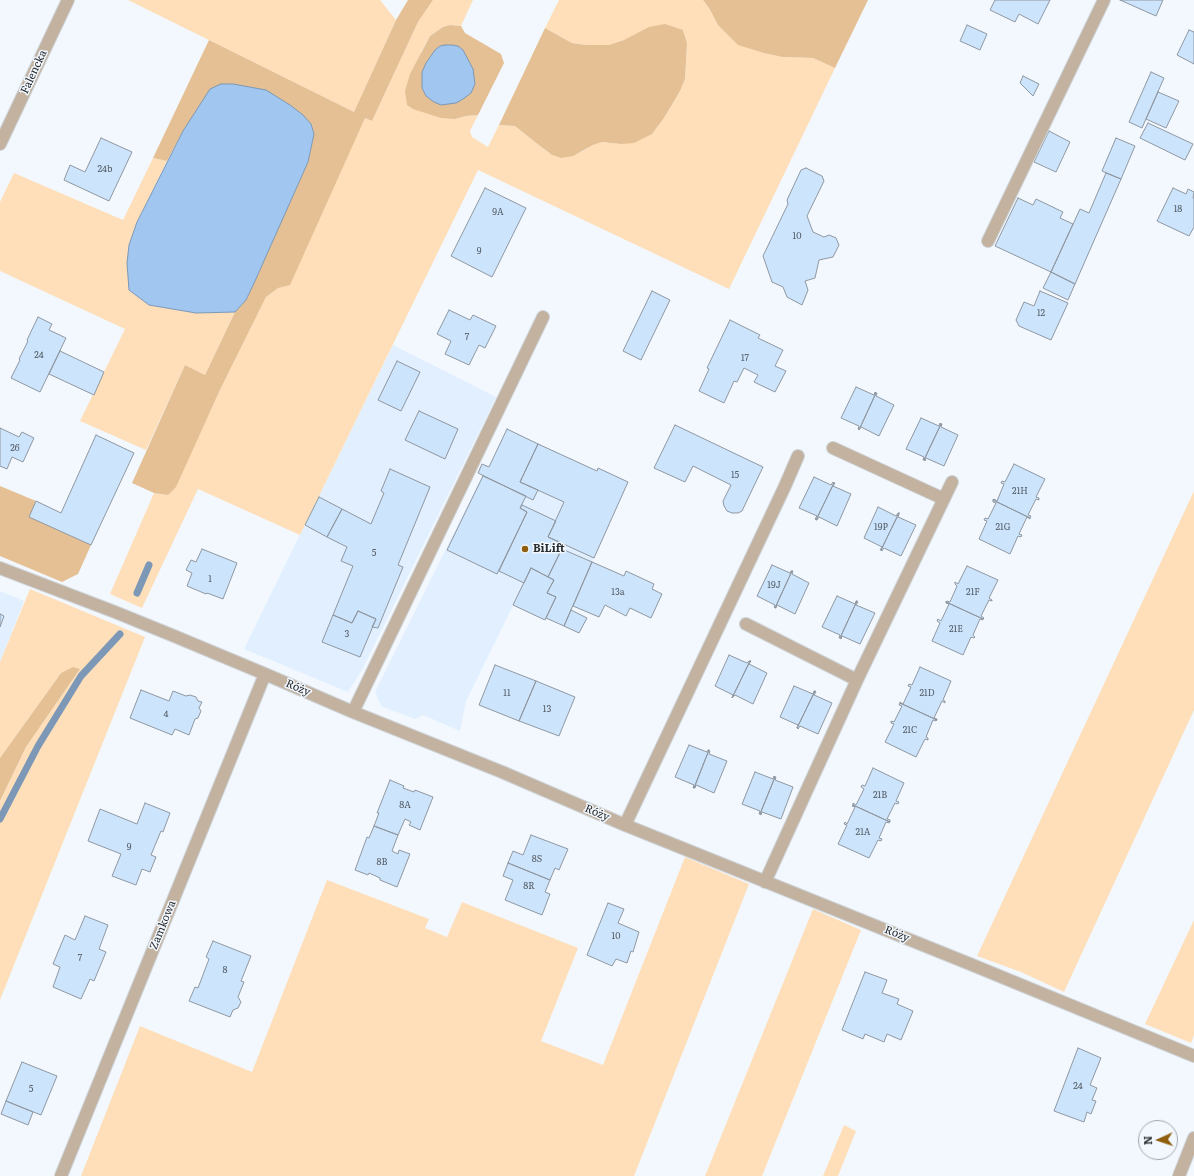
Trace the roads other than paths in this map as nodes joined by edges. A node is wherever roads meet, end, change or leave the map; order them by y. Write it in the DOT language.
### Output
graph roads {
  1 [pos="68,0"];
  2 [pos="1104,0"];
  3 [pos="0,144"];
  4 [pos="988,241"];
  5 [pos="543,317"];
  6 [pos="833,448"];
  7 [pos="798,456"];
  8 [pos="952,482"];
  9 [pos="944,499"];
  10 [pos="0,568"];
  11 [pos="746,624"];
  12 [pos="265,674"];
  13 [pos="857,680"];
  14 [pos="353,712"];
  15 [pos="625,826"];
  16 [pos="765,882"];
  17 [pos="1194,1056"];
  18 [pos="1194,1138"];
  19 [pos="61,1176"];
  20 [pos="1179,1176"];
  1 -- 3 [label="street, Falencka"];
  2 -- 4 [label="street"];
  5 -- 14 [label="street"];
  6 -- 9 [label="street"];
  7 -- 15 [label="street"];
  8 -- 9 [label="street"];
  9 -- 13 [label="street"];
  10 -- 12 [label="street, Róży"];
  11 -- 13 [label="street"];
  12 -- 14 [label="street, Róży"];
  12 -- 19 [label="street, Zamkowa"];
  13 -- 16 [label="street"];
  14 -- 15 [label="street, Róży"];
  15 -- 16 [label="street, Róży"];
  16 -- 17 [label="street, Róży"];
  18 -- 20 [label="street"];
}
